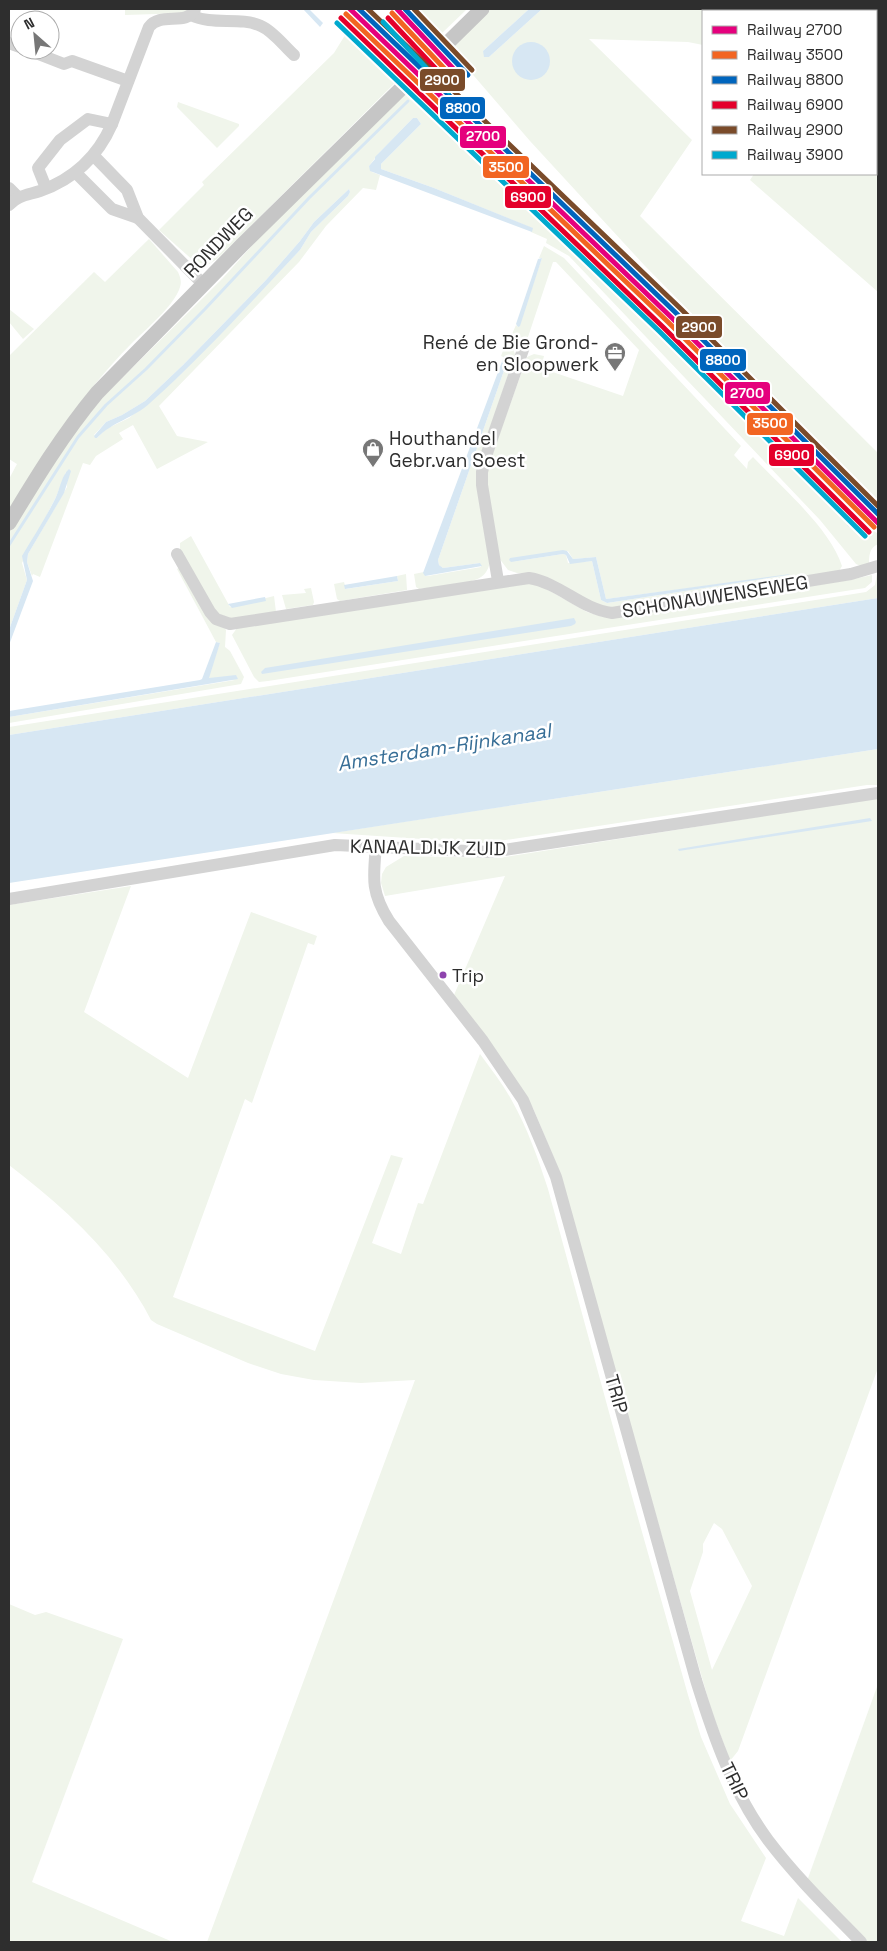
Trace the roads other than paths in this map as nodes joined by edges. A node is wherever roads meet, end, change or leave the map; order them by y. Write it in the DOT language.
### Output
graph roads {
  1 [pos="482,9"];
  2 [pos="193,12"];
  3 [pos="294,55"];
  4 [pos="54,60"];
  5 [pos="128,82"];
  6 [pos="112,124"];
  7 [pos="94,156"];
  8 [pos="76,173"];
  9 [pos="46,188"];
  10 [pos="16,196"];
  11 [pos="138,218"];
  12 [pos="204,285"];
  13 [pos="525,344"];
  14 [pos="9,524"];
  15 [pos="177,554"];
  16 [pos="878,566"];
  17 [pos="498,581"];
  18 [pos="878,793"];
  19 [pos="376,846"];
  20 [pos="9,899"];
  21 [pos="861,1942"];
  1 -- 12 [label="main road, RONDWEG"];
  2 -- 3 [label="street"];
  2 -- 5 [label="street"];
  4 -- 5 [label="street"];
  5 -- 6 [label="street"];
  6 -- 7 [label="street"];
  6 -- 9 [label="street"];
  7 -- 8 [label="street"];
  7 -- 11 [label="street"];
  8 -- 9 [label="street"];
  8 -- 11 [label="street"];
  9 -- 10 [label="street"];
  11 -- 12 [label="street"];
  12 -- 14 [label="main road, RONDWEG"];
  13 -- 17 [label="street"];
  15 -- 17 [label="street, SCHONAUWENSEWEG"];
  16 -- 17 [label="street, SCHONAUWENSEWEG"];
  18 -- 19 [label="street, KANAALDIJK ZUID"];
  19 -- 20 [label="street, KANAALDIJK ZUID"];
  19 -- 21 [label="street, TRIP"];
}
